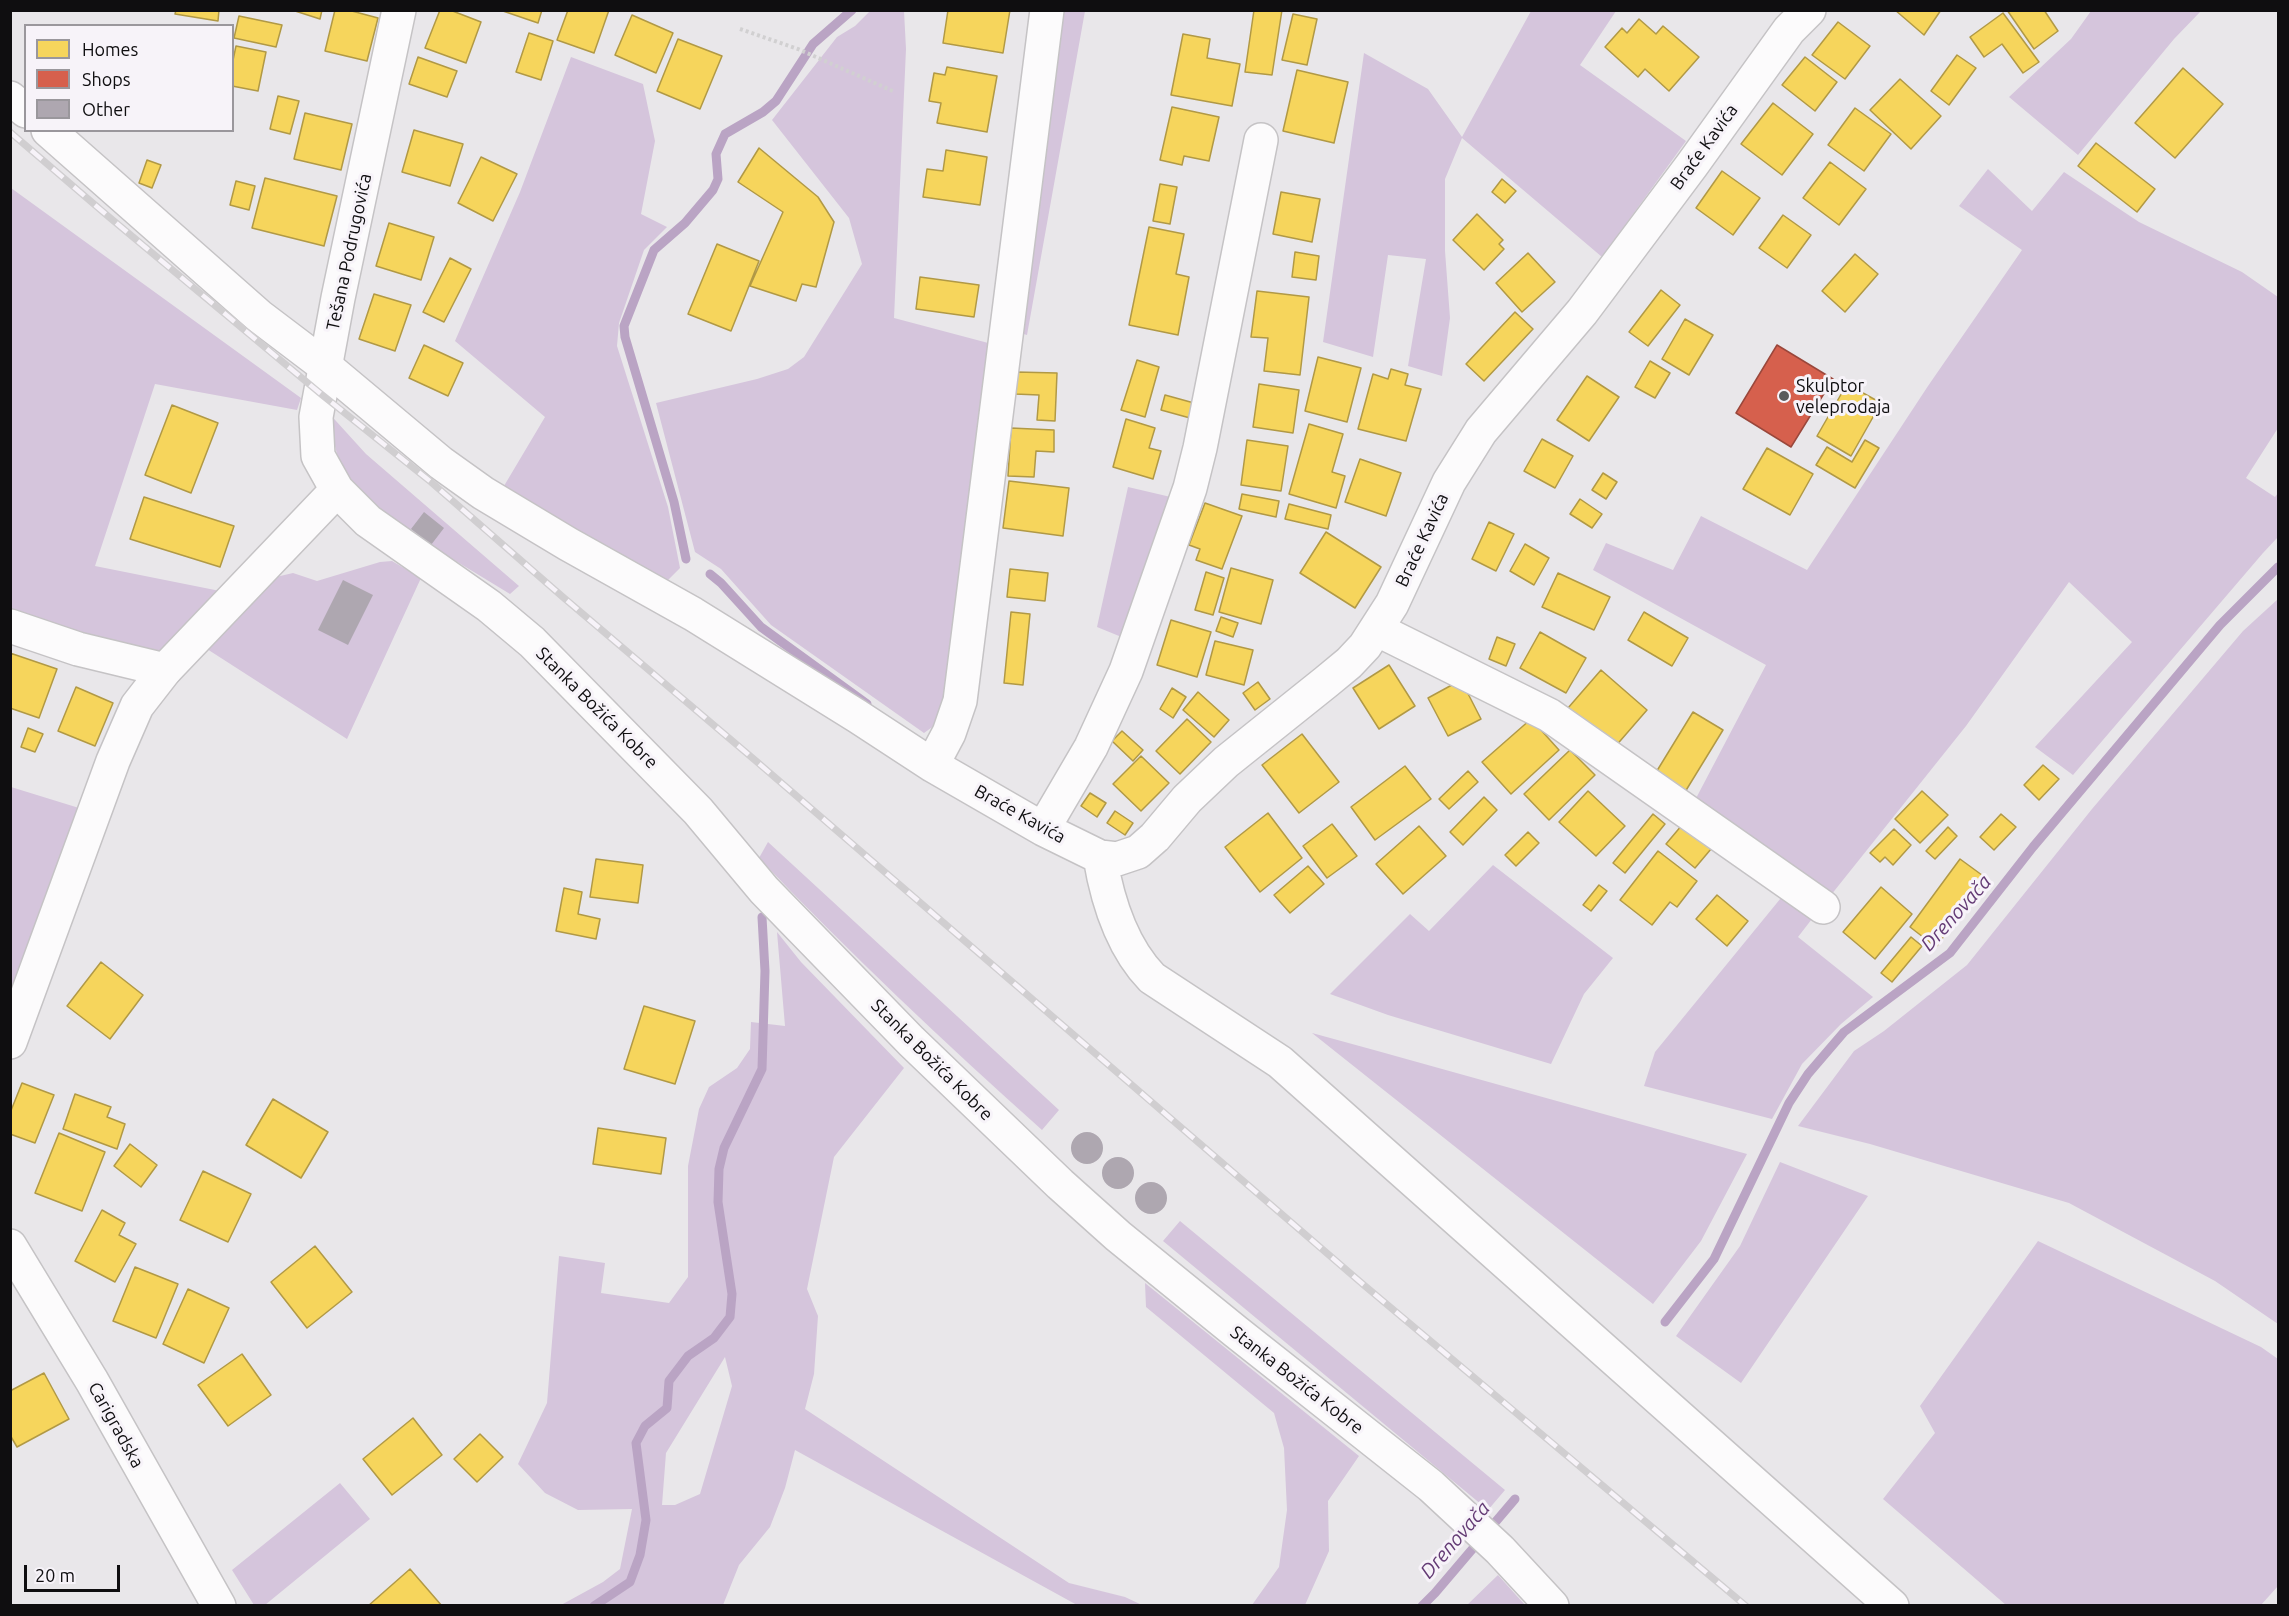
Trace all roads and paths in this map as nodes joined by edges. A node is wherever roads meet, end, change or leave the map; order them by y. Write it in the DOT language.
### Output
graph roads {
  1 [pos="399,10"];
  2 [pos="1047,10"];
  3 [pos="1809,10"];
  4 [pos="740,29"];
  5 [pos="895,92"];
  6 [pos="10,98"];
  7 [pos="24,109"];
  8 [pos="50,132"];
  9 [pos="1261,140"];
  10 [pos="325,366"];
  11 [pos="337,490"];
  12 [pos="10,626"];
  13 [pos="1376,629"];
  14 [pos="165,670"];
  15 [pos="932,765"];
  16 [pos="1043,829"];
  17 [pos="1100,857"];
  18 [pos="1823,907"];
  19 [pos="10,1042"];
  20 [pos="10,1246"];
  21 [pos="219,1605"];
  22 [pos="1552,1605"];
  23 [pos="1893,1605"];
  1 -- 10 [label="street, Tešana Podrugovića"];
  2 -- 15 [label="street"];
  3 -- 13 [label="street, Braće Kavića"];
  4 -- 5 [label="path"];
  6 -- 7 [label="street"];
  8 -- 10 [label="street, Braće Kavića"];
  9 -- 16 [label="street"];
  10 -- 11 [label="street, Tešana Podrugovića"];
  10 -- 15 [label="street, Braće Kavića"];
  11 -- 14 [label="street"];
  11 -- 22 [label="street, Stanka Božića Kobre"];
  12 -- 14 [label="street"];
  13 -- 17 [label="street, Braće Kavića"];
  13 -- 18 [label="street"];
  14 -- 19 [label="street"];
  15 -- 16 [label="street, Braće Kavića"];
  16 -- 17 [label="street, Braće Kavića"];
  17 -- 23 [label="street"];
  20 -- 21 [label="street, Carigradska"];
}
